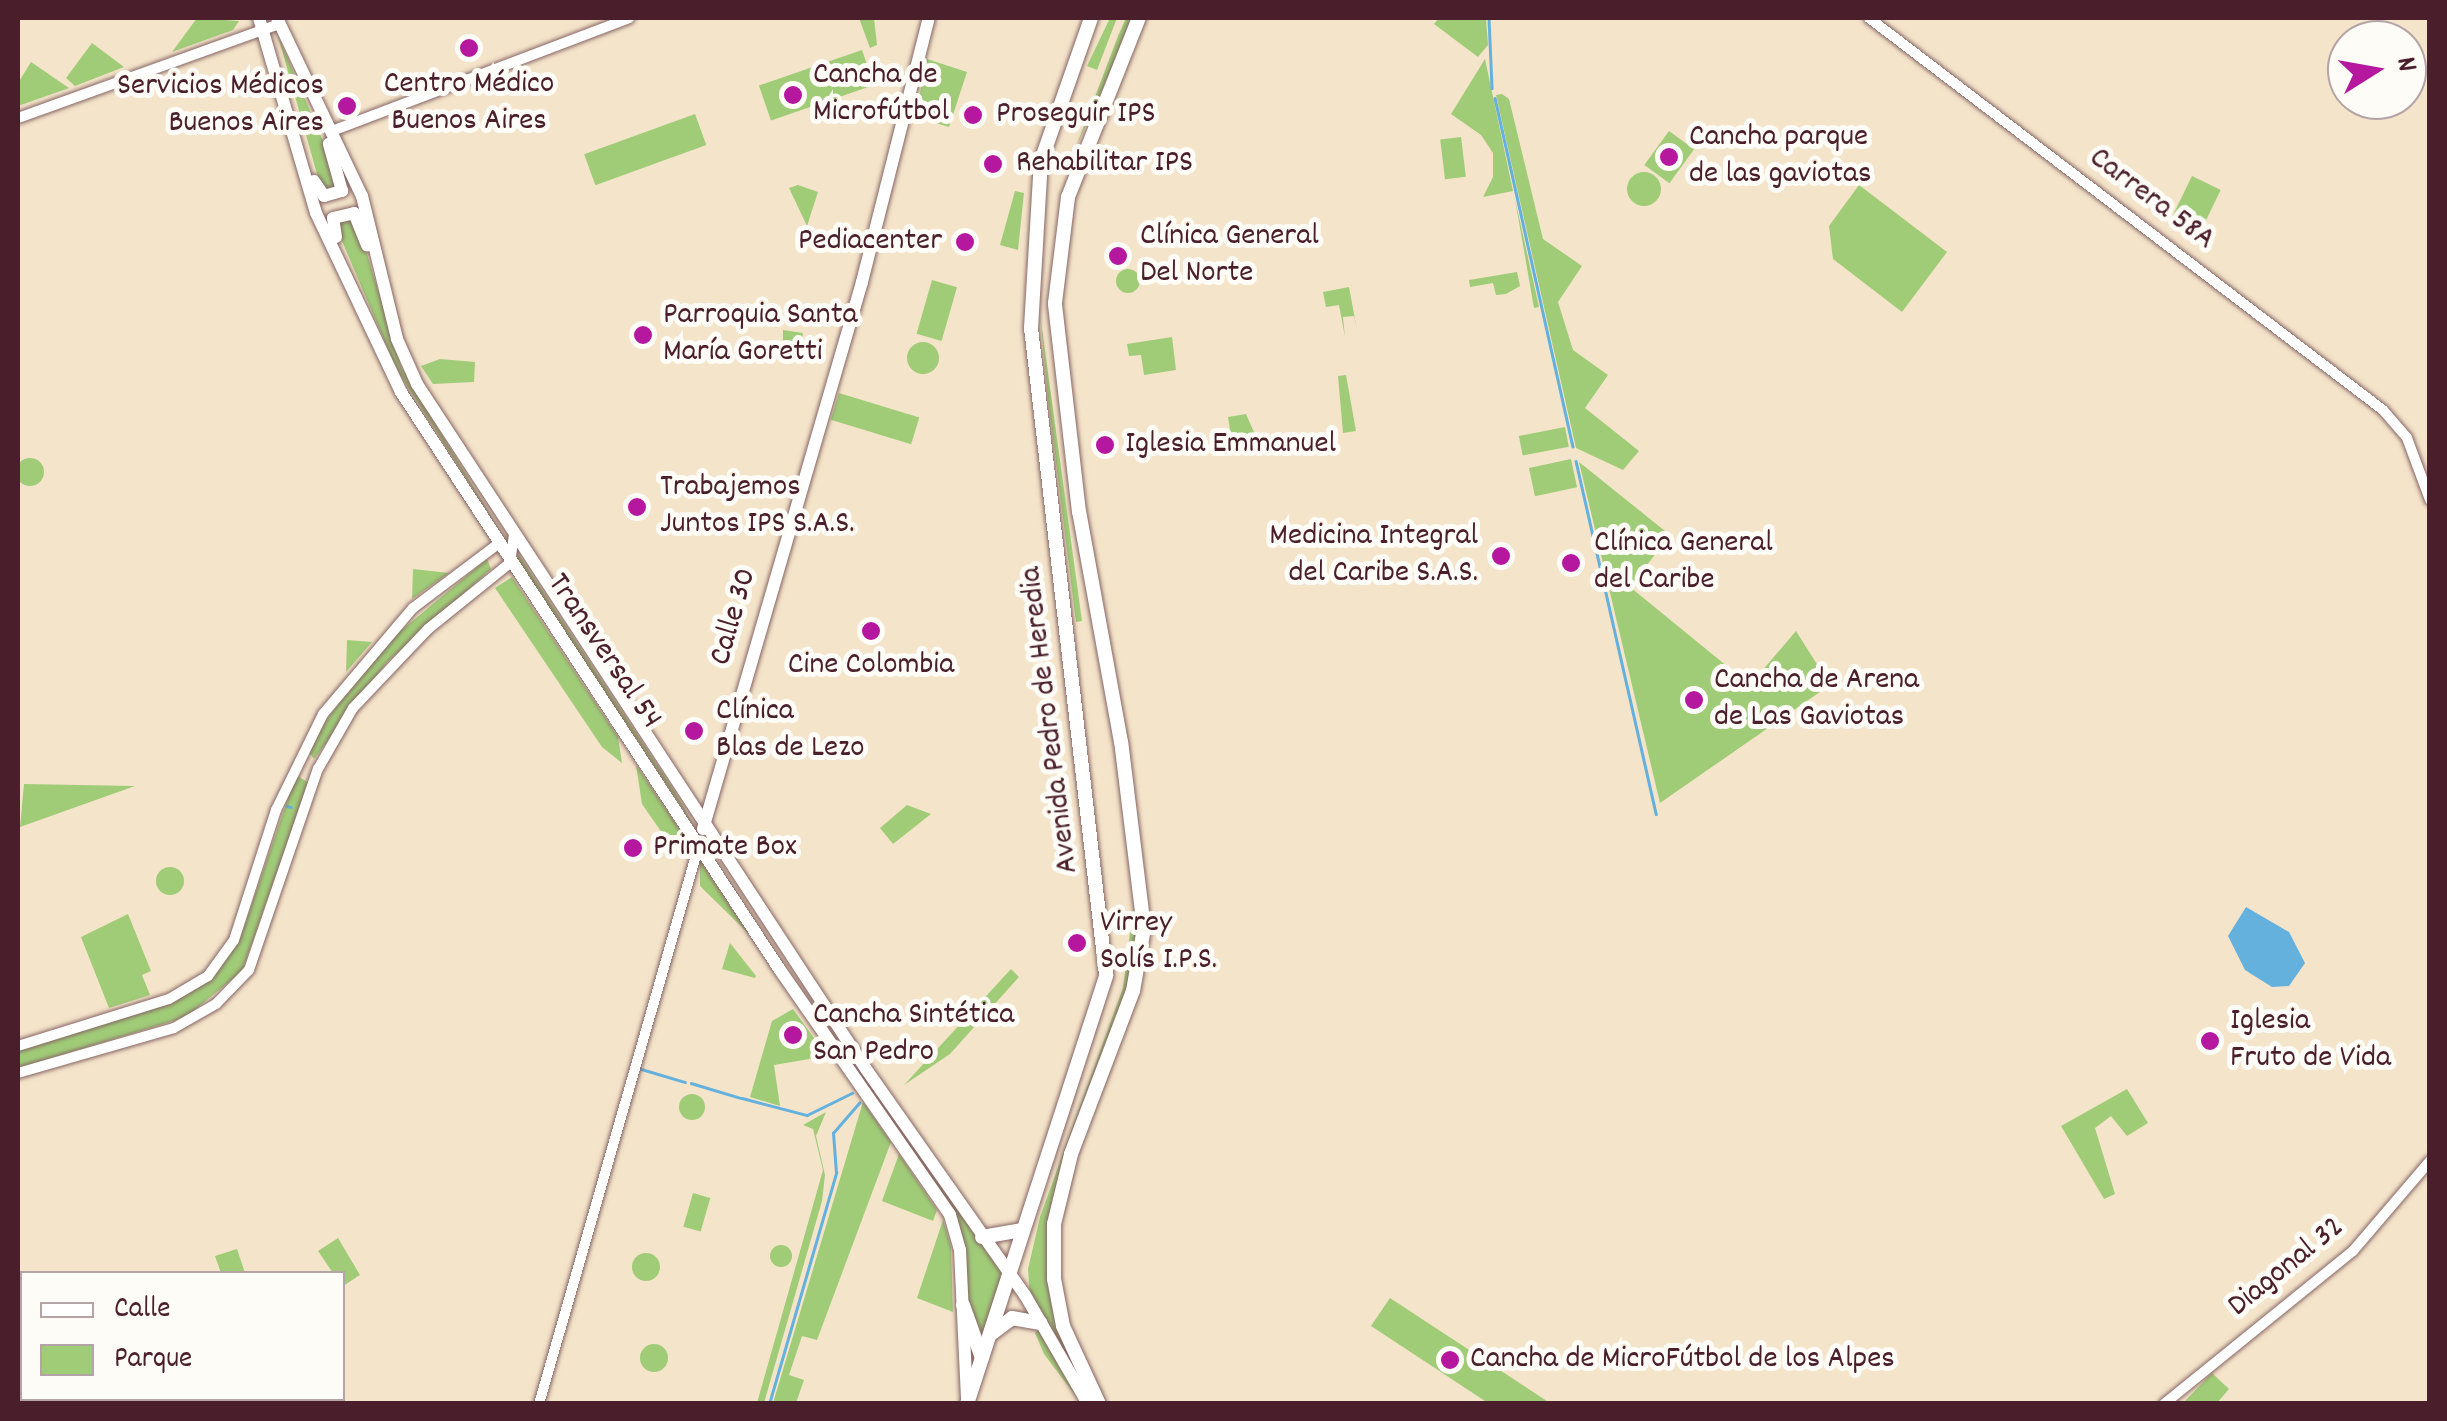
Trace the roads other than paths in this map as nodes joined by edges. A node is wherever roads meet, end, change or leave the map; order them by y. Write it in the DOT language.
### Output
graph roads {
  1 [pos="629,18"];
  2 [pos="930,18"];
  3 [pos="1091,18"];
  4 [pos="1139,18"];
  5 [pos="1869,18"];
  6 [pos="278,21"];
  7 [pos="261,23"];
  8 [pos="304,84"];
  9 [pos="284,88"];
  10 [pos="18,118"];
  11 [pos="332,131"];
  12 [pos="396,339"];
  13 [pos="378,347"];
  14 [pos="2430,500"];
  15 [pos="514,536"];
  16 [pos="498,544"];
  17 [pos="510,562"];
  18 [pos="301,760"];
  19 [pos="318,769"];
  20 [pos="682,792"];
  21 [pos="712,795"];
  22 [pos="704,824"];
  23 [pos="699,845"];
  24 [pos="18,1046"];
  25 [pos="18,1073"];
  26 [pos="864,1077"];
  27 [pos="877,1096"];
  28 [pos="2430,1161"];
  29 [pos="1021,1230"];
  30 [pos="982,1236"];
  31 [pos="1007,1272"];
  32 [pos="964,1305"];
  33 [pos="1041,1322"];
  34 [pos="988,1339"];
  35 [pos="982,1358"];
  36 [pos="539,1404"];
  37 [pos="967,1404"];
  38 [pos="1088,1404"];
  39 [pos="1099,1404"];
  40 [pos="2164,1404"];
  1 -- 11 [label="street"];
  2 -- 21 [label="main road, Calle 30"];
  3 -- 29 [label="highway, Avenida Pedro de Heredia"];
  4 -- 39 [label="highway, Avenida Pedro de Heredia"];
  5 -- 14 [label="street, Carrera 58A"];
  6 -- 7 [label="street"];
  6 -- 8 [label="main road, Transversal 54"];
  7 -- 9 [label="main road, Transversal 54"];
  7 -- 10 [label="street"];
  8 -- 9 [label="main road"];
  8 -- 11 [label="main road, Transversal 54"];
  9 -- 13 [label="main road, Transversal 54"];
  11 -- 12 [label="main road, Transversal 54"];
  12 -- 13 [label="main road"];
  12 -- 15 [label="main road, Transversal 54"];
  13 -- 16 [label="main road, Transversal 54"];
  15 -- 17 [label="street"];
  15 -- 20 [label="main road, Transversal 54"];
  16 -- 17 [label="main road, Transversal 54"];
  16 -- 18 [label="street"];
  17 -- 19 [label="street"];
  17 -- 23 [label="main road, Transversal 54"];
  18 -- 19 [label="street"];
  18 -- 24 [label="street"];
  19 -- 25 [label="street"];
  20 -- 21 [label="main road"];
  20 -- 22 [label="main road, Transversal 54"];
  21 -- 22 [label="main road, Calle 30"];
  22 -- 23 [label="main road, Calle 30"];
  22 -- 26 [label="main road, Transversal 54"];
  23 -- 26 [label="main road, Transversal 54"];
  23 -- 36 [label="street, Calle 30"];
  26 -- 27 [label="main road, Transversal 54"];
  27 -- 30 [label="main road, Transversal 54"];
  27 -- 32 [label="main road, Transversal 54"];
  28 -- 40 [label="street, Diagonal 32"];
  29 -- 30 [label="highway"];
  29 -- 31 [label="highway, Avenida Pedro de Heredia"];
  30 -- 31 [label="main road, Transversal 54"];
  31 -- 33 [label="main road, Transversal 54"];
  31 -- 34 [label="highway, Avenida Pedro de Heredia"];
  32 -- 35 [label="highway"];
  32 -- 37 [label="main road, Transversal 54"];
  33 -- 34 [label="highway"];
  33 -- 38 [label="main road, Transversal 54"];
  34 -- 35 [label="highway, Avenida Pedro de Heredia"];
  35 -- 37 [label="highway, Avenida Pedro de Heredia"];
}
